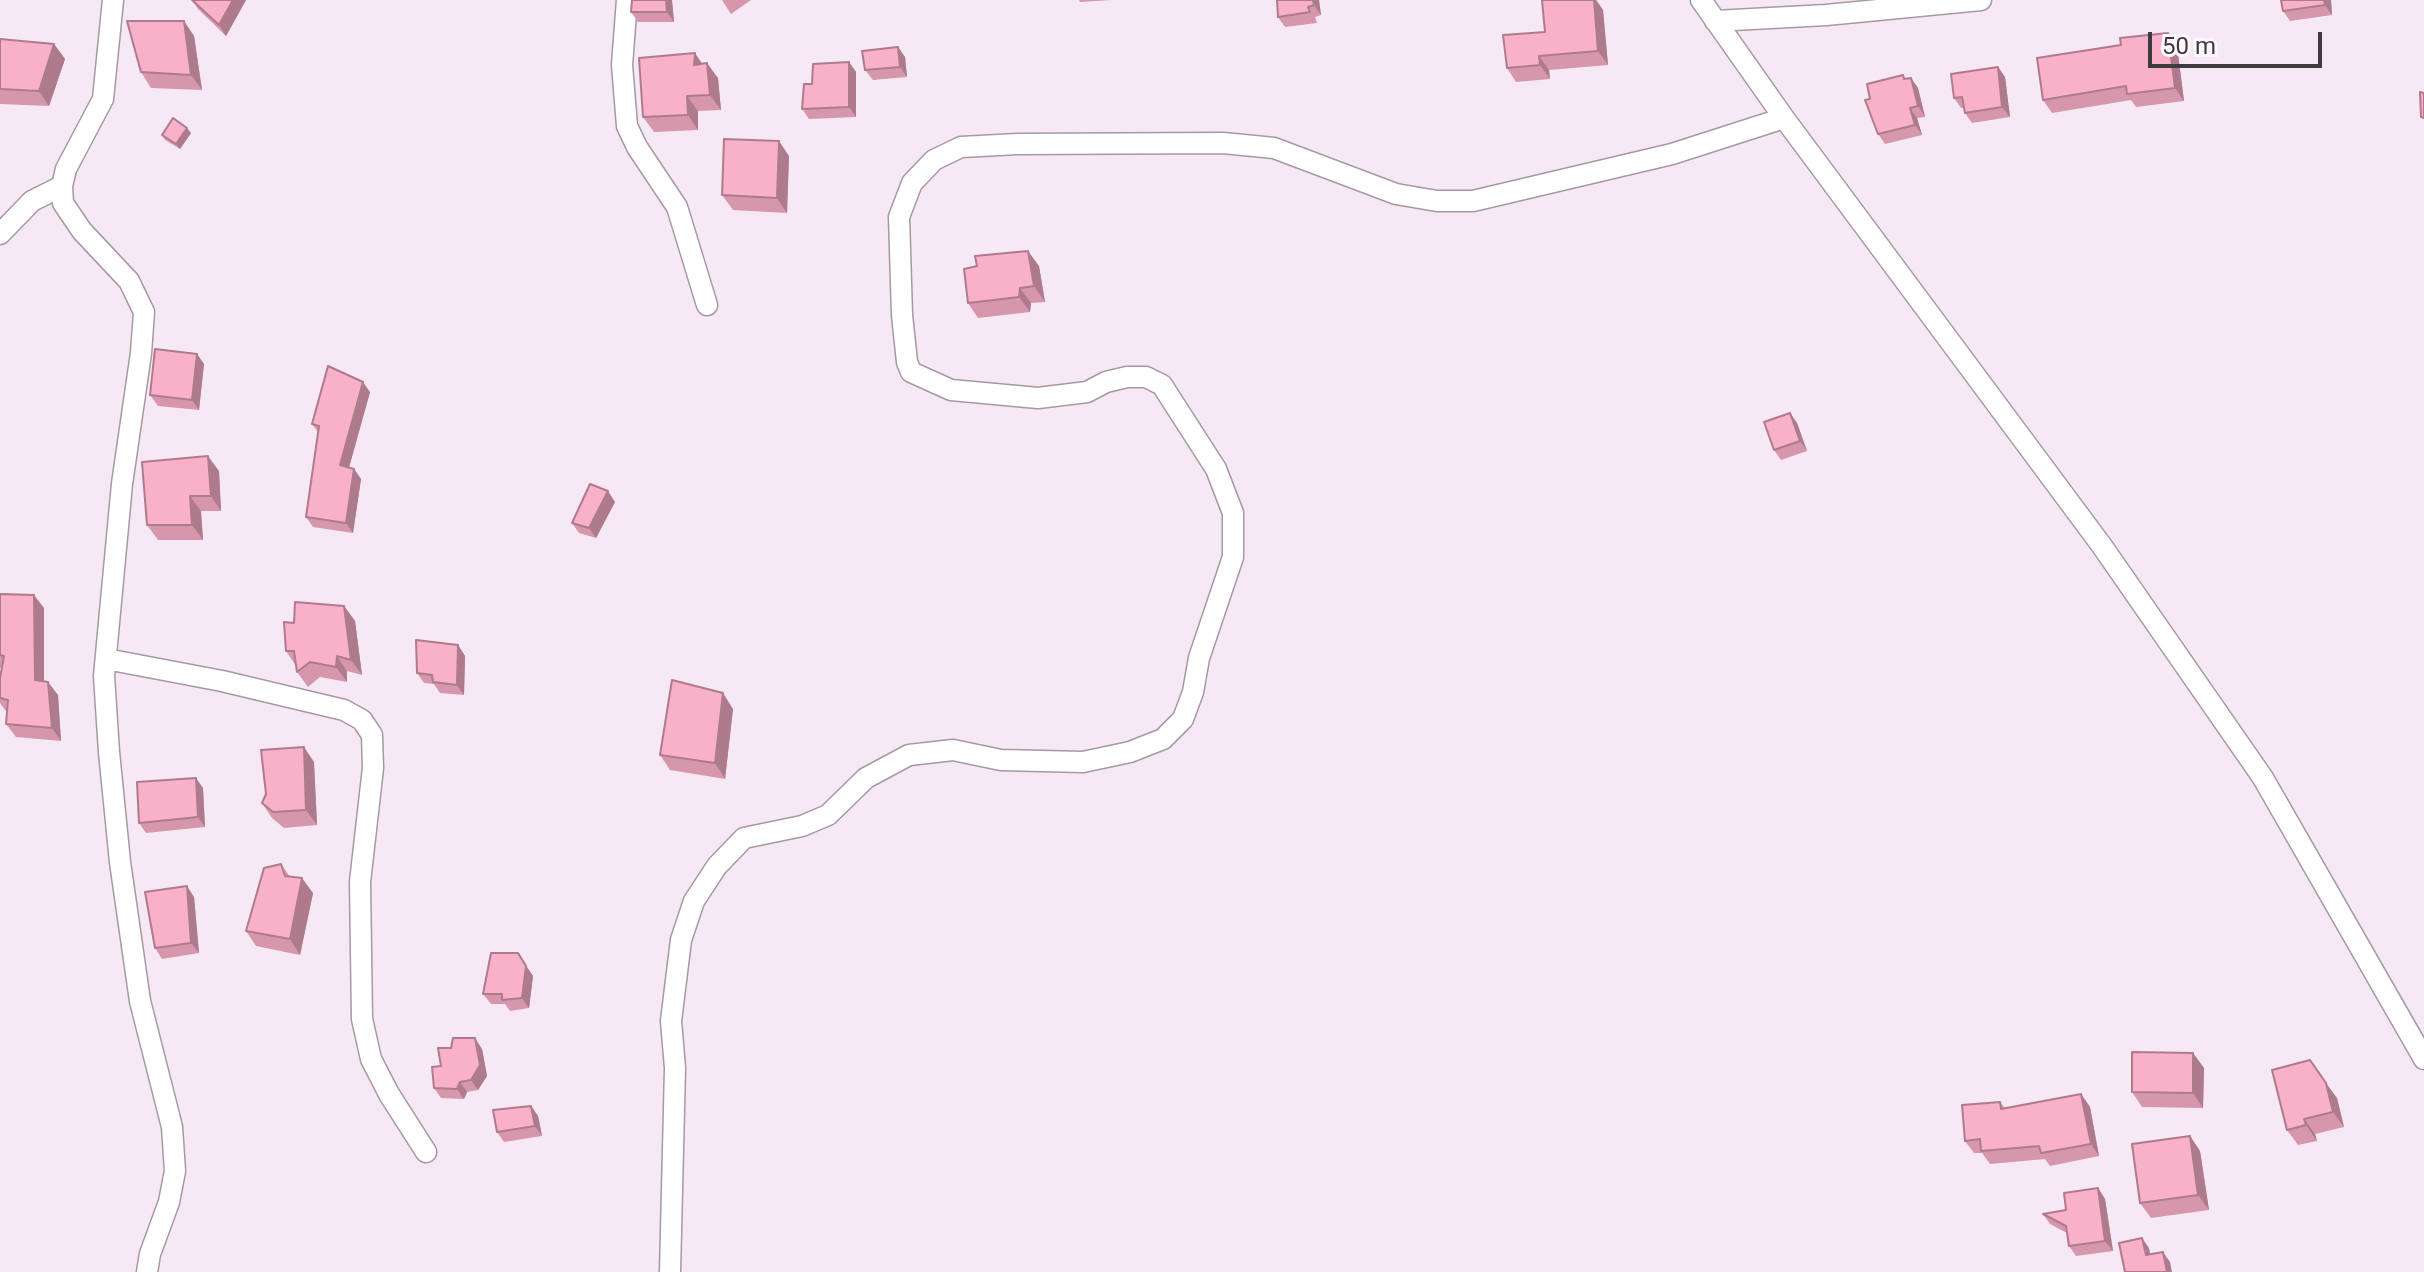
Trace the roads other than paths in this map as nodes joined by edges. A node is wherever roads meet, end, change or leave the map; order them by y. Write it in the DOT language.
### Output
graph roads {
  1 [pos="113,0"];
  2 [pos="627,0"];
  3 [pos="1701,0"];
  4 [pos="1981,0"];
  5 [pos="1715,21"];
  6 [pos="1784,118"];
  7 [pos="62,186"];
  8 [pos="0,234"];
  9 [pos="707,305"];
  10 [pos="106,659"];
  11 [pos="2424,1059"];
  12 [pos="426,1152"];
  13 [pos="147,1272"];
  14 [pos="670,1272"];
  1 -- 7 [label="street"];
  2 -- 9 [label="street"];
  3 -- 5 [label="street"];
  4 -- 5 [label="street"];
  5 -- 6 [label="street"];
  6 -- 11 [label="street"];
  6 -- 14 [label="street"];
  7 -- 8 [label="street"];
  7 -- 10 [label="street"];
  10 -- 12 [label="street"];
  10 -- 13 [label="street"];
}
